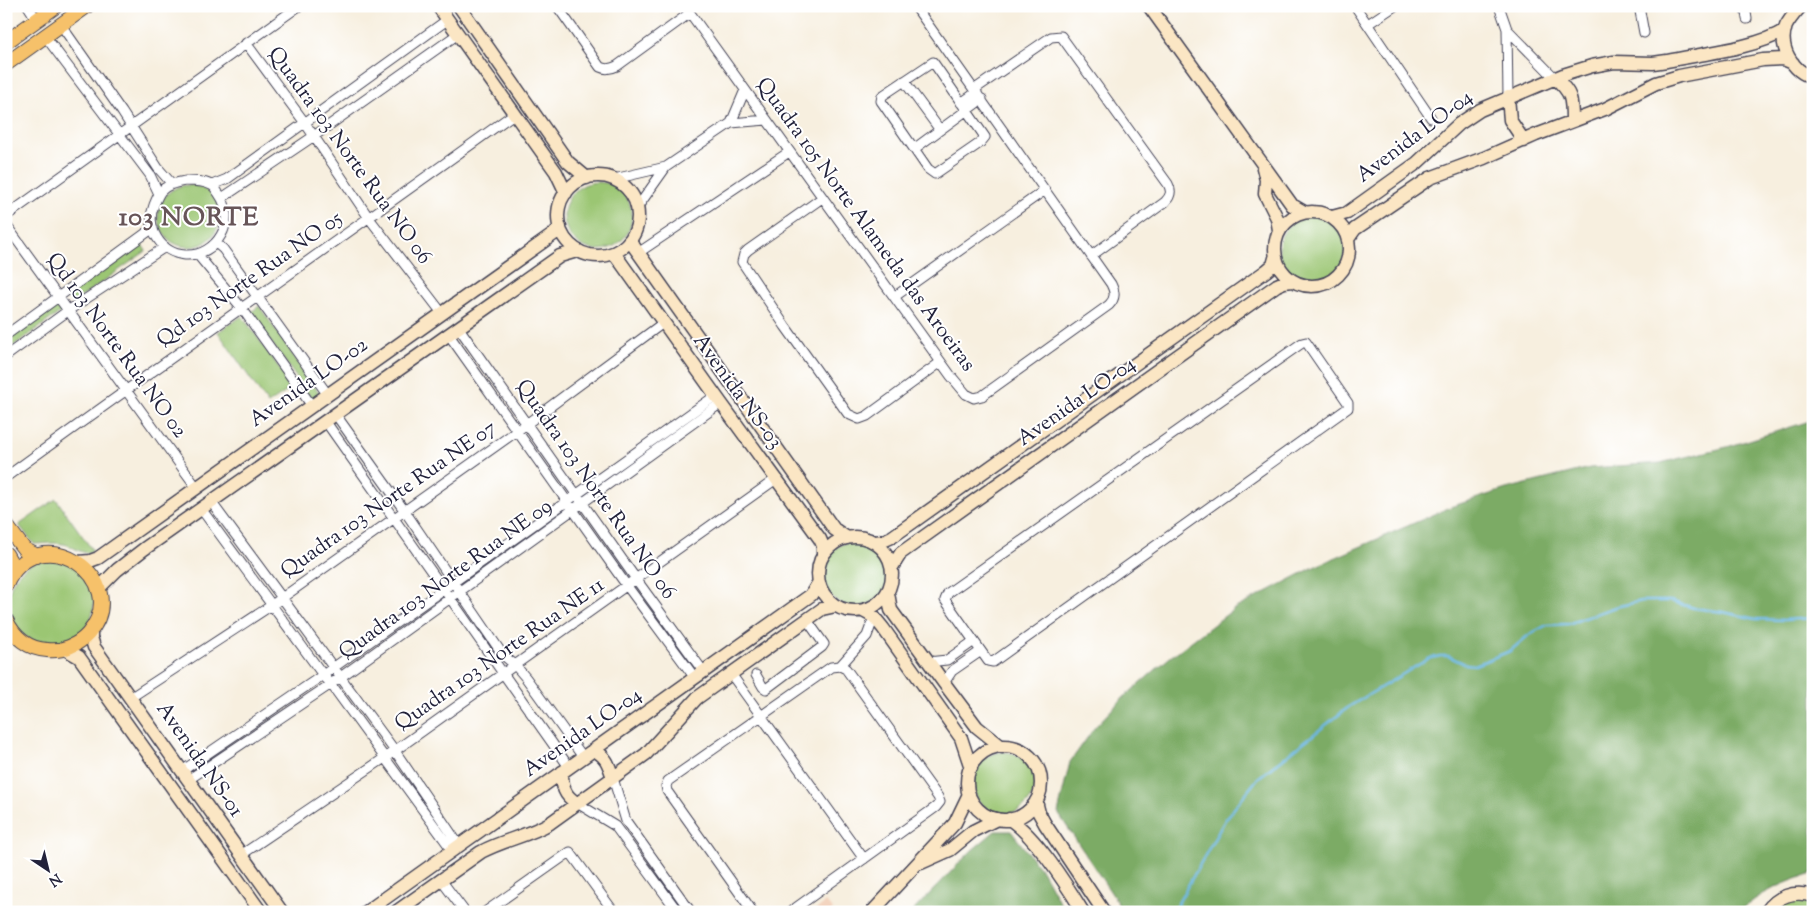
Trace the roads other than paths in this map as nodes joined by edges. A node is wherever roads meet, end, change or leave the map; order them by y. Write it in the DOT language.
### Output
graph roads {
  1 [pos="28,6"];
  2 [pos="87,6"];
  3 [pos="299,6"];
  4 [pos="438,6"];
  5 [pos="459,6"];
  6 [pos="557,6"];
  7 [pos="1149,6"];
  8 [pos="1355,6"];
  9 [pos="1395,6"];
  10 [pos="1499,6"];
  11 [pos="1639,6"];
  12 [pos="1745,6"];
  13 [pos="1801,6"];
  14 [pos="53,7"];
  15 [pos="916,7"];
  16 [pos="688,10"];
  17 [pos="1747,19"];
  18 [pos="37,20"];
  19 [pos="447,20"];
  20 [pos="1368,24"];
  21 [pos="61,25"];
  22 [pos="1507,29"];
  23 [pos="1785,30"];
  24 [pos="1644,33"];
  25 [pos="458,34"];
  26 [pos="45,36"];
  27 [pos="6,42"];
  28 [pos="246,43"];
  29 [pos="1792,63"];
  30 [pos="6,64"];
  31 [pos="1813,77"];
  32 [pos="1555,78"];
  33 [pos="904,81"];
  34 [pos="745,90"];
  35 [pos="978,94"];
  36 [pos="1508,97"];
  37 [pos="963,107"];
  38 [pos="515,113"];
  39 [pos="1431,118"];
  40 [pos="767,120"];
  41 [pos="1572,121"];
  42 [pos="305,122"];
  43 [pos="730,123"];
  44 [pos="131,126"];
  45 [pos="940,130"];
  46 [pos="119,135"];
  47 [pos="314,136"];
  48 [pos="1524,140"];
  49 [pos="914,149"];
  50 [pos="789,152"];
  51 [pos="1262,163"];
  52 [pos="666,167"];
  53 [pos="587,178"];
  54 [pos="614,179"];
  55 [pos="172,184"];
  56 [pos="212,185"];
  57 [pos="1045,190"];
  58 [pos="566,193"];
  59 [pos="159,194"];
  60 [pos="222,198"];
  61 [pos="822,198"];
  62 [pos="637,208"];
  63 [pos="1304,212"];
  64 [pos="6,216"];
  65 [pos="1332,217"];
  66 [pos="369,218"];
  67 [pos="6,225"];
  68 [pos="560,227"];
  69 [pos="152,228"];
  70 [pos="1279,230"];
  71 [pos="1348,239"];
  72 [pos="630,241"];
  73 [pos="216,243"];
  74 [pos="165,247"];
  75 [pos="577,251"];
  76 [pos="614,253"];
  77 [pos="638,253"];
  78 [pos="197,254"];
  79 [pos="1091,256"];
  80 [pos="1275,258"];
  81 [pos="1293,282"];
  82 [pos="59,296"];
  83 [pos="257,296"];
  84 [pos="894,297"];
  85 [pos="241,307"];
  86 [pos="69,310"];
  87 [pos="442,313"];
  88 [pos="663,323"];
  89 [pos="454,332"];
  90 [pos="6,335"];
  91 [pos="6,356"];
  92 [pos="941,362"];
  93 [pos="127,389"];
  94 [pos="328,395"];
  95 [pos="718,400"];
  96 [pos="312,406"];
  97 [pos="331,419"];
  98 [pos="528,424"];
  99 [pos="517,431"];
  100 [pos="6,477"];
  101 [pos="776,479"];
  102 [pos="197,488"];
  103 [pos="577,495"];
  104 [pos="568,501"];
  105 [pos="583,504"];
  106 [pos="207,506"];
  107 [pos="404,510"];
  108 [pos="574,510"];
  109 [pos="394,519"];
  110 [pos="6,525"];
  111 [pos="846,538"];
  112 [pos="875,542"];
  113 [pos="6,554"];
  114 [pos="823,555"];
  115 [pos="37,556"];
  116 [pos="78,562"];
  117 [pos="892,567"];
  118 [pos="636,579"];
  119 [pos="9,580"];
  120 [pos="819,582"];
  121 [pos="453,584"];
  122 [pos="627,586"];
  123 [pos="98,589"];
  124 [pos="444,590"];
  125 [pos="459,592"];
  126 [pos="888,593"];
  127 [pos="283,597"];
  128 [pos="450,598"];
  129 [pos="272,605"];
  130 [pos="836,606"];
  131 [pos="868,614"];
  132 [pos="6,620"];
  133 [pos="807,620"];
  134 [pos="91,629"];
  135 [pos="22,641"];
  136 [pos="974,641"];
  137 [pos="6,645"];
  138 [pos="64,649"];
  139 [pos="981,651"];
  140 [pos="928,662"];
  141 [pos="515,665"];
  142 [pos="840,666"];
  143 [pos="333,668"];
  144 [pos="503,674"];
  145 [pos="699,674"];
  146 [pos="731,674"];
  147 [pos="756,675"];
  148 [pos="323,676"];
  149 [pos="340,677"];
  150 [pos="944,683"];
  151 [pos="331,684"];
  152 [pos="130,698"];
  153 [pos="762,715"];
  154 [pos="1002,746"];
  155 [pos="395,751"];
  156 [pos="588,754"];
  157 [pos="386,757"];
  158 [pos="971,768"];
  159 [pos="566,770"];
  160 [pos="185,776"];
  161 [pos="613,778"];
  162 [pos="969,794"];
  163 [pos="1036,801"];
  164 [pos="577,803"];
  165 [pos="1003,819"];
  166 [pos="456,848"];
  167 [pos="241,855"];
  168 [pos="864,858"];
  169 [pos="914,867"];
  170 [pos="441,880"];
  171 [pos="1813,896"];
  172 [pos="261,912"];
  173 [pos="282,912"];
  174 [pos="366,912"];
  175 [pos="396,912"];
  176 [pos="465,912"];
  177 [pos="485,912"];
  178 [pos="614,912"];
  179 [pos="678,912"];
  180 [pos="691,912"];
  181 [pos="753,912"];
  182 [pos="790,912"];
  183 [pos="872,912"];
  184 [pos="1083,912"];
  185 [pos="1104,912"];
  186 [pos="1766,912"];
  1 -- 18 [label="street"];
  2 -- 21 [label="main road"];
  3 -- 28 [label="street"];
  4 -- 19 [label="street"];
  5 -- 53 [label="street"];
  6 -- 16 [label="street"];
  7 -- 51 [label="street"];
  8 -- 20 [label="street"];
  9 -- 20 [label="street"];
  10 -- 22 [label="street"];
  11 -- 24 [label="street"];
  12 -- 17 [label="street"];
  13 -- 23 [label="street"];
  14 -- 18 [label="main road"];
  15 -- 35 [label="street, Quadra 105 Norte Alameda das Aroeiras"];
  16 -- 34 [label="street, Quadra 105 Norte Alameda das Aroeiras"];
  18 -- 27 [label="main road"];
  19 -- 25 [label="street"];
  19 -- 42 [label="street"];
  20 -- 39 [label="street"];
  21 -- 26 [label="main road"];
  21 -- 44 [label="street"];
  22 -- 32 [label="street"];
  22 -- 36 [label="street"];
  23 -- 29 [label="street"];
  23 -- 32 [label="street, Avenida LO-04"];
  25 -- 38 [label="street"];
  25 -- 47 [label="street"];
  26 -- 30 [label="main road"];
  26 -- 46 [label="street"];
  28 -- 42 [label="street, Quadra 103 Norte Rua NO 06"];
  28 -- 44 [label="street"];
  29 -- 31 [label="street"];
  29 -- 41 [label="street, Avenida LO-04"];
  32 -- 36 [label="street, Avenida LO-04"];
  32 -- 41 [label="street"];
  33 -- 37 [label="street"];
  33 -- 45 [label="street"];
  33 -- 49 [label="street"];
  34 -- 40 [label="street, Quadra 105 Norte Alameda das Aroeiras"];
  34 -- 43 [label="street"];
  35 -- 37 [label="street"];
  35 -- 57 [label="street, Quadra 105 Norte Alameda das Aroeiras"];
  35 -- 79 [label="street"];
  36 -- 48 [label="street"];
  36 -- 65 [label="street, Avenida LO-04"];
  37 -- 45 [label="street"];
  37 -- 49 [label="street"];
  38 -- 58 [label="street"];
  38 -- 66 [label="street, Qd 103 Norte Rua NO 05"];
  40 -- 43 [label="street"];
  40 -- 50 [label="street, Quadra 105 Norte Alameda das Aroeiras"];
  41 -- 48 [label="street, Avenida LO-04"];
  42 -- 47 [label="street, Quadra 103 Norte Rua NO 06"];
  42 -- 56 [label="street"];
  43 -- 52 [label="street"];
  44 -- 46 [label="street"];
  44 -- 55 [label="street"];
  45 -- 49 [label="street"];
  46 -- 59 [label="street"];
  46 -- 64 [label="street"];
  47 -- 60 [label="street"];
  47 -- 66 [label="street, Quadra 103 Norte Rua NO 06"];
  48 -- 71 [label="street, Avenida LO-04"];
  50 -- 61 [label="street, Quadra 105 Norte Alameda das Aroeiras"];
  50 -- 77 [label="street"];
  51 -- 63 [label="street"];
  51 -- 70 [label="street"];
  52 -- 54 [label="street"];
  52 -- 62 [label="street"];
  53 -- 54 [label="street"];
  53 -- 58 [label="street"];
  54 -- 62 [label="street"];
  55 -- 56 [label="street"];
  55 -- 59 [label="street"];
  56 -- 60 [label="street"];
  57 -- 79 [label="street, Quadra 105 Norte Alameda das Aroeiras"];
  57 -- 84 [label="street"];
  58 -- 68 [label="street"];
  59 -- 69 [label="street"];
  60 -- 73 [label="street"];
  61 -- 84 [label="street, Quadra 105 Norte Alameda das Aroeiras"];
  61 -- 92 [label="street"];
  62 -- 72 [label="street"];
  63 -- 65 [label="street"];
  63 -- 70 [label="street"];
  65 -- 71 [label="street"];
  66 -- 83 [label="street, Qd 103 Norte Rua NO 05"];
  66 -- 87 [label="street, Quadra 103 Norte Rua NO 06"];
  67 -- 82 [label="street, Qd 103 Norte Rua NO 02"];
  68 -- 75 [label="street"];
  68 -- 87 [label="street, Avenida LO-02"];
  69 -- 74 [label="street"];
  69 -- 82 [label="street"];
  70 -- 80 [label="street"];
  71 -- 81 [label="street"];
  72 -- 76 [label="street"];
  72 -- 77 [label="street, Avenida NS-03"];
  73 -- 78 [label="street"];
  73 -- 83 [label="street"];
  74 -- 78 [label="street"];
  74 -- 86 [label="street"];
  75 -- 76 [label="street"];
  75 -- 89 [label="street, Avenida LO-02"];
  76 -- 88 [label="street, Avenida NS-03"];
  77 -- 111 [label="street, Avenida NS-03"];
  78 -- 85 [label="street"];
  79 -- 92 [label="street, Quadra 105 Norte Alameda das Aroeiras"];
  80 -- 81 [label="street"];
  80 -- 112 [label="street, Avenida LO-04"];
  81 -- 117 [label="street, Avenida LO-04"];
  82 -- 86 [label="street, Qd 103 Norte Rua NO 02"];
  82 -- 90 [label="street"];
  83 -- 85 [label="street, Qd 103 Norte Rua NO 05"];
  83 -- 94 [label="street"];
  84 -- 92 [label="street, Quadra 105 Norte Alameda das Aroeiras"];
  85 -- 93 [label="street, Qd 103 Norte Rua NO 05"];
  85 -- 96 [label="street"];
  86 -- 91 [label="street"];
  86 -- 93 [label="street, Qd 103 Norte Rua NO 02"];
  87 -- 94 [label="street, Avenida LO-02"];
  88 -- 95 [label="street, Avenida NS-03"];
  88 -- 98 [label="street, Quadra 103 Norte Rua NE 07"];
  89 -- 97 [label="street, Avenida LO-02"];
  89 -- 98 [label="street, Quadra 103 Norte Rua NO 06"];
  89 -- 99 [label="street, Quadra 103 Norte Rua NO 06"];
  93 -- 100 [label="street, Qd 103 Norte Rua NO 05"];
  93 -- 102 [label="street, Qd 103 Norte Rua NO 02"];
  94 -- 96 [label="street, Avenida LO-02"];
  95 -- 101 [label="street, Avenida NS-03"];
  95 -- 103 [label="street, Quadra 103 Norte Rua NE 09"];
  95 -- 105 [label="street, Quadra 103 Norte Rua NE 09"];
  96 -- 102 [label="street, Avenida LO-02"];
  97 -- 106 [label="street, Avenida LO-02"];
  97 -- 107 [label="street"];
  97 -- 109 [label="street"];
  98 -- 99 [label="street, Quadra 103 Norte Rua NE 07"];
  98 -- 103 [label="street, Quadra 103 Norte Rua NO 06"];
  99 -- 104 [label="street, Quadra 103 Norte Rua NO 06"];
  99 -- 107 [label="street, Quadra 103 Norte Rua NE 07"];
  101 -- 114 [label="street, Avenida NS-03"];
  101 -- 118 [label="street, Quadra 103 Norte Rua NE 11"];
  102 -- 116 [label="street, Avenida LO-02"];
  103 -- 104 [label="street, Quadra 103 Norte Rua NE 09"];
  103 -- 105 [label="street, Quadra 103 Norte Rua NO 06"];
  104 -- 108 [label="street, Quadra 103 Norte Rua NO 06"];
  104 -- 121 [label="street, Quadra 103 Norte Rua NE 09"];
  105 -- 108 [label="street, Quadra 103 Norte Rua NE 09"];
  105 -- 118 [label="street, Quadra 103 Norte Rua NO 06"];
  106 -- 123 [label="street, Avenida LO-02"];
  106 -- 127 [label="street"];
  106 -- 129 [label="street"];
  107 -- 109 [label="street, Quadra 103 Norte Rua NE 07"];
  107 -- 121 [label="street"];
  108 -- 122 [label="street, Quadra 103 Norte Rua NO 06"];
  108 -- 125 [label="street, Quadra 103 Norte Rua NE 09"];
  109 -- 124 [label="street"];
  109 -- 127 [label="street, Quadra 103 Norte Rua NE 07"];
  110 -- 115 [label="main road"];
  111 -- 112 [label="street"];
  111 -- 114 [label="street"];
  112 -- 117 [label="street"];
  113 -- 119 [label="main road"];
  114 -- 120 [label="street, Avenida NS-03"];
  115 -- 116 [label="main road"];
  115 -- 119 [label="main road"];
  116 -- 123 [label="main road"];
  117 -- 126 [label="street"];
  118 -- 122 [label="street, Quadra 103 Norte Rua NE 11"];
  118 -- 145 [label="street, Quadra 103 Norte Rua NO 06"];
  120 -- 130 [label="street"];
  120 -- 145 [label="street, Avenida LO-04"];
  121 -- 124 [label="street, Quadra 103 Norte Rua NE 09"];
  121 -- 125 [label="street"];
  122 -- 141 [label="street, Quadra 103 Norte Rua NE 11"];
  122 -- 145 [label="street, Quadra 103 Norte Rua NO 06"];
  123 -- 134 [label="main road"];
  124 -- 128 [label="street"];
  124 -- 143 [label="street, Quadra 103 Norte Rua NE 09"];
  125 -- 128 [label="street, Quadra 103 Norte Rua NE 09"];
  125 -- 141 [label="street"];
  126 -- 131 [label="street"];
  126 -- 140 [label="street"];
  127 -- 129 [label="street, Quadra 103 Norte Rua NE 07"];
  127 -- 143 [label="street"];
  128 -- 144 [label="street"];
  128 -- 149 [label="street, Quadra 103 Norte Rua NE 09"];
  129 -- 148 [label="street"];
  129 -- 152 [label="street, Quadra 103 Norte Rua NE 07"];
  130 -- 131 [label="street"];
  130 -- 133 [label="street"];
  131 -- 142 [label="street"];
  131 -- 158 [label="street"];
  132 -- 135 [label="main road"];
  133 -- 146 [label="street"];
  133 -- 147 [label="street"];
  134 -- 138 [label="main road"];
  134 -- 152 [label="street, Avenida NS-01"];
  135 -- 137 [label="main road"];
  135 -- 138 [label="main road"];
  136 -- 139 [label="street"];
  136 -- 139 [label="street"];
  136 -- 140 [label="street"];
  138 -- 172 [label="street, Avenida NS-01"];
  139 -- 150 [label="street"];
  140 -- 150 [label="street"];
  141 -- 144 [label="street, Quadra 103 Norte Rua NE 11"];
  141 -- 156 [label="street"];
  142 -- 153 [label="street"];
  142 -- 168 [label="street"];
  143 -- 148 [label="street, Quadra 103 Norte Rua NE 09"];
  143 -- 149 [label="street"];
  144 -- 155 [label="street, Quadra 103 Norte Rua NE 11"];
  144 -- 159 [label="street"];
  145 -- 156 [label="street, Avenida LO-04"];
  146 -- 153 [label="street"];
  146 -- 161 [label="street"];
  148 -- 151 [label="street"];
  148 -- 160 [label="street, Quadra 103 Norte Rua NE 09"];
  149 -- 151 [label="street, Quadra 103 Norte Rua NE 09"];
  149 -- 155 [label="street"];
  150 -- 154 [label="street"];
  151 -- 157 [label="street"];
  151 -- 160 [label="street, Quadra 103 Norte Rua NE 09"];
  152 -- 160 [label="street, Avenida NS-01"];
  153 -- 168 [label="street"];
  153 -- 181 [label="street"];
  154 -- 158 [label="street"];
  154 -- 163 [label="street"];
  155 -- 157 [label="street, Quadra 103 Norte Rua NE 11"];
  155 -- 166 [label="street"];
  156 -- 159 [label="street, Avenida LO-04"];
  156 -- 161 [label="street"];
  157 -- 166 [label="street"];
  157 -- 167 [label="street, Quadra 103 Norte Rua NE 11"];
  158 -- 162 [label="street"];
  159 -- 164 [label="street"];
  159 -- 166 [label="street, Avenida LO-04"];
  160 -- 167 [label="street, Avenida NS-01"];
  161 -- 164 [label="street"];
  161 -- 180 [label="street"];
  162 -- 165 [label="street"];
  162 -- 169 [label="street"];
  163 -- 165 [label="street"];
  163 -- 185 [label="street"];
  164 -- 170 [label="street"];
  164 -- 179 [label="street"];
  165 -- 169 [label="street"];
  165 -- 184 [label="street"];
  166 -- 174 [label="street, Avenida LO-04"];
  167 -- 173 [label="street, Avenida NS-01"];
  168 -- 182 [label="street"];
  169 -- 183 [label="street"];
  170 -- 175 [label="street"];
  170 -- 176 [label="street"];
  171 -- 186 [label="street"];
  177 -- 178 [label="street"];
}
